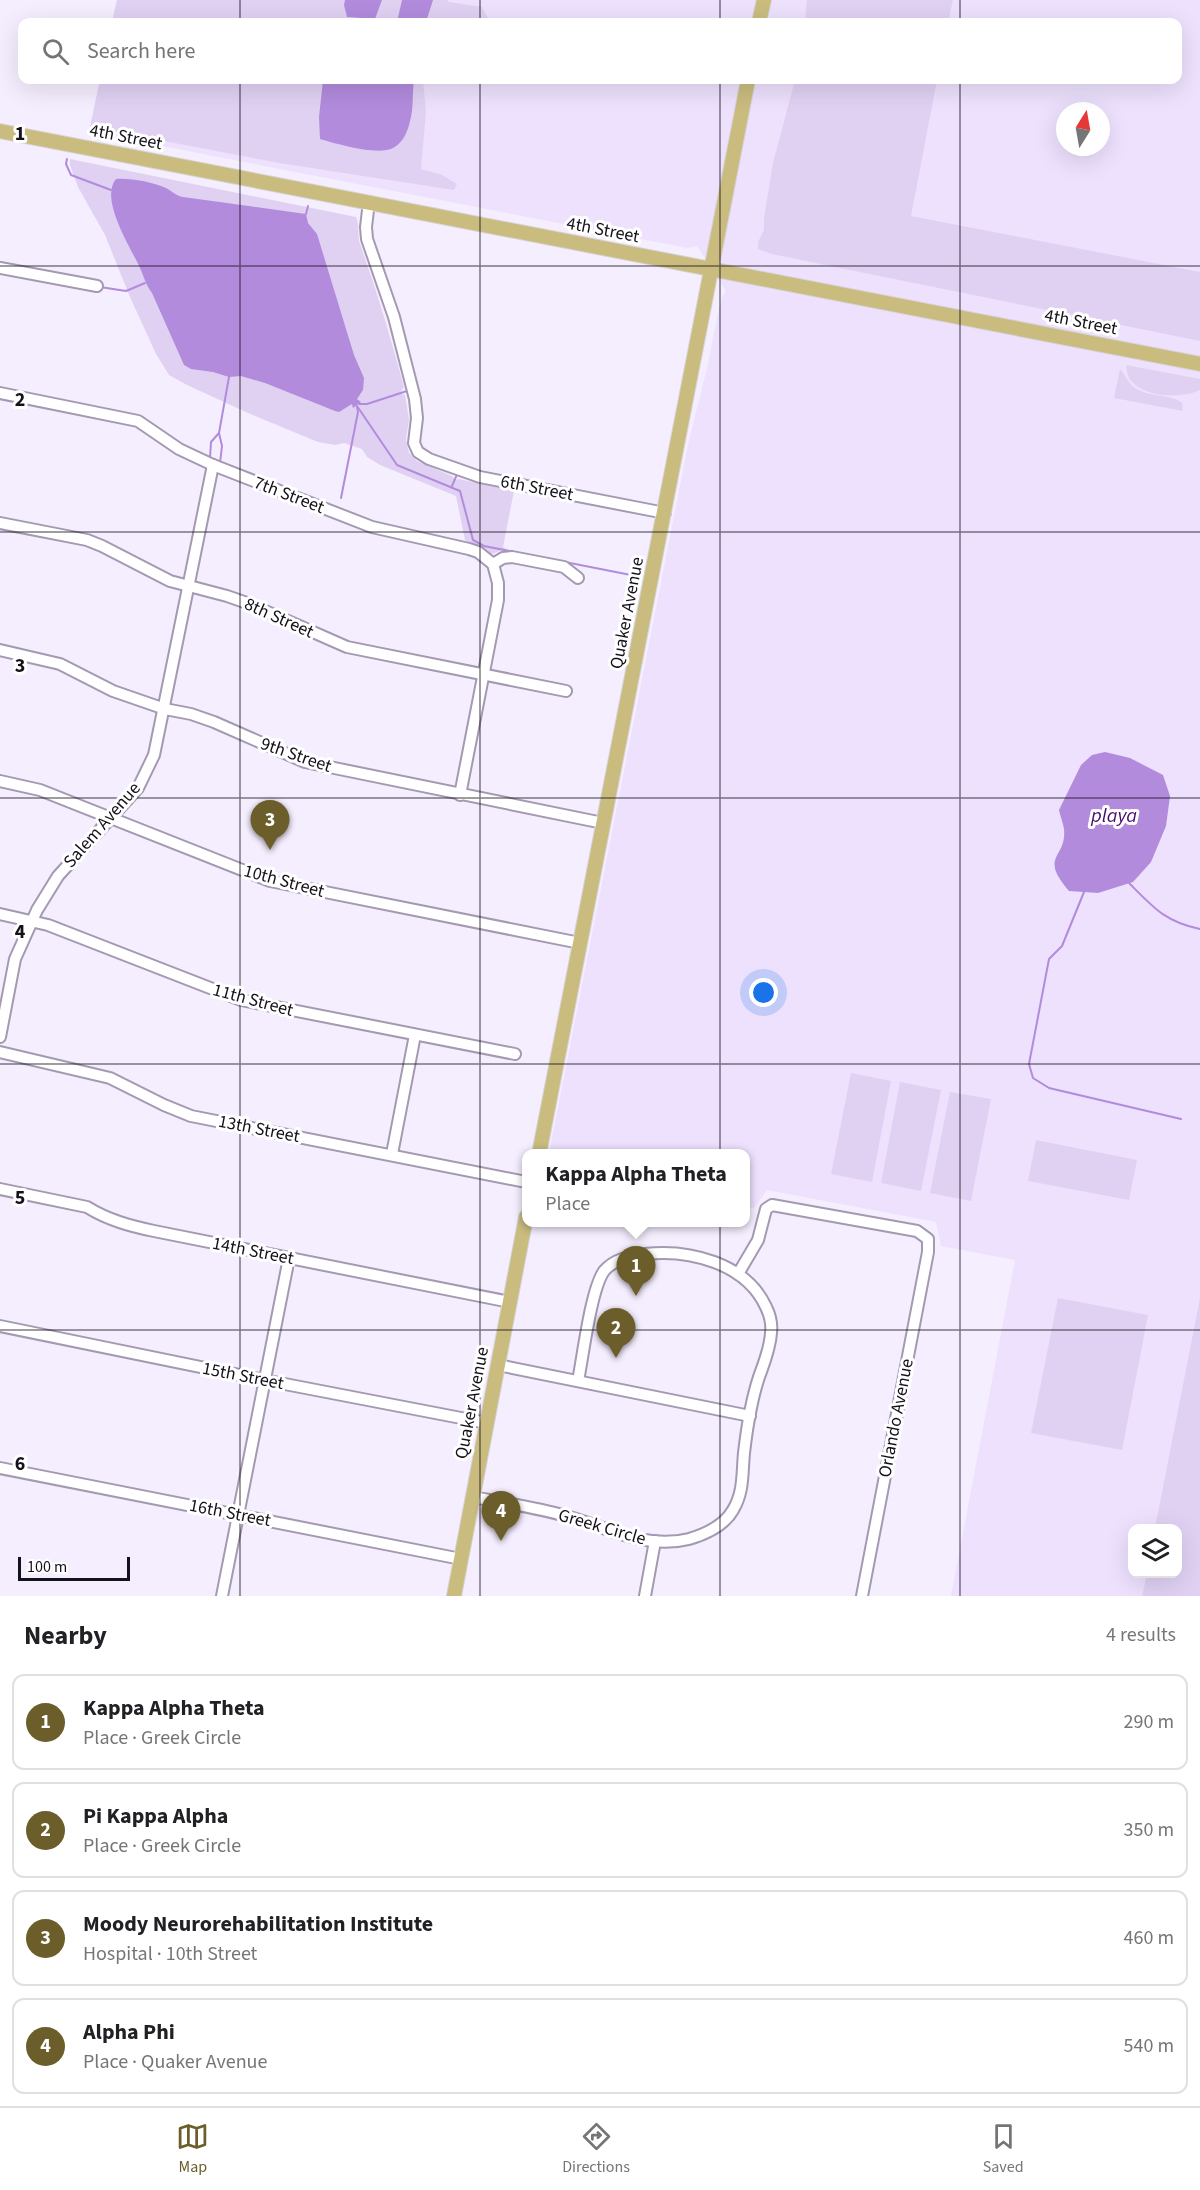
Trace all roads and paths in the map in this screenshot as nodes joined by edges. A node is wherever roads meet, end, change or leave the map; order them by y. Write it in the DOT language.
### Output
graph roads {
  1 [pos="764,0"];
  2 [pos="760,18"];
  3 [pos="747,84"];
  4 [pos="0,131"];
  5 [pos="369,202"];
  6 [pos="0,268"];
  7 [pos="712,269"];
  8 [pos="97,286"];
  9 [pos="1200,364"];
  10 [pos="0,393"];
  11 [pos="213,465"];
  12 [pos="665,513"];
  13 [pos="0,523"];
  14 [pos="493,564"];
  15 [pos="578,578"];
  16 [pos="189,586"];
  17 [pos="0,650"];
  18 [pos="484,675"];
  19 [pos="566,691"];
  20 [pos="165,710"];
  21 [pos="0,781"];
  22 [pos="460,795"];
  23 [pos="112,818"];
  24 [pos="603,823"];
  25 [pos="0,914"];
  26 [pos="32,920"];
  27 [pos="580,944"];
  28 [pos="415,1035"];
  29 [pos="0,1036"];
  30 [pos="0,1052"];
  31 [pos="515,1054"];
  32 [pos="540,1149"];
  33 [pos="392,1154"];
  34 [pos="522,1181"];
  35 [pos="0,1189"];
  36 [pos="524,1227"];
  37 [pos="289,1258"];
  38 [pos="738,1274"];
  39 [pos="510,1302"];
  40 [pos="0,1326"];
  41 [pos="498,1365"];
  42 [pos="264,1380"];
  43 [pos="578,1381"];
  44 [pos="750,1416"];
  45 [pos="487,1423"];
  46 [pos="0,1468"];
  47 [pos="473,1497"];
  48 [pos="238,1515"];
  49 [pos="655,1541"];
  50 [pos="461,1559"];
  51 [pos="222,1596"];
  52 [pos="454,1596"];
  53 [pos="645,1596"];
  54 [pos="862,1596"];
  1 -- 2 [label="main road"];
  3 -- 7 [label="main road, Quaker Avenue"];
  4 -- 5 [label="main road, 4th Street"];
  5 -- 7 [label="main road, 4th Street"];
  5 -- 12 [label="street, 6th Street"];
  6 -- 8 [label="street"];
  7 -- 9 [label="main road, 4th Street"];
  7 -- 12 [label="main road, Quaker Avenue"];
  10 -- 11 [label="street, 7th Street"];
  11 -- 14 [label="street, 7th Street"];
  11 -- 16 [label="street, Salem Avenue"];
  12 -- 24 [label="main road, Quaker Avenue"];
  13 -- 16 [label="street, 8th Street"];
  14 -- 15 [label="street"];
  14 -- 18 [label="street"];
  16 -- 18 [label="street, 8th Street"];
  16 -- 20 [label="street, Salem Avenue"];
  17 -- 20 [label="street, 9th Street"];
  18 -- 19 [label="street, 8th Street"];
  18 -- 22 [label="street"];
  20 -- 22 [label="street, 9th Street"];
  20 -- 23 [label="street, Salem Avenue"];
  21 -- 23 [label="street, 10th Street"];
  22 -- 24 [label="street, 9th Street"];
  23 -- 26 [label="street, Salem Avenue"];
  23 -- 27 [label="street, 10th Street"];
  24 -- 27 [label="main road, Quaker Avenue"];
  25 -- 26 [label="street, 11th Street"];
  26 -- 28 [label="street, 11th Street"];
  26 -- 29 [label="street, Salem Avenue"];
  27 -- 32 [label="main road, Quaker Avenue"];
  28 -- 31 [label="street, 11th Street"];
  28 -- 33 [label="street"];
  30 -- 33 [label="street, 13th Street"];
  33 -- 34 [label="street, 13th Street"];
  35 -- 37 [label="street, 14th Street"];
  36 -- 39 [label="main road, Quaker Avenue"];
  37 -- 39 [label="street, 14th Street"];
  37 -- 42 [label="street"];
  38 -- 43 [label="street, Greek Circle"];
  38 -- 44 [label="street, Greek Circle"];
  38 -- 54 [label="street, Orlando Avenue"];
  39 -- 41 [label="main road, Quaker Avenue"];
  40 -- 42 [label="street, 15th Street"];
  41 -- 43 [label="street"];
  41 -- 45 [label="main road, Quaker Avenue"];
  42 -- 45 [label="street, 15th Street"];
  42 -- 48 [label="street"];
  43 -- 44 [label="street"];
  44 -- 49 [label="street, Greek Circle"];
  45 -- 47 [label="main road, Quaker Avenue"];
  46 -- 48 [label="street, 16th Street"];
  47 -- 49 [label="street, Greek Circle"];
  47 -- 50 [label="main road, Quaker Avenue"];
  48 -- 50 [label="street, 16th Street"];
  48 -- 51 [label="street"];
  49 -- 53 [label="street"];
  50 -- 52 [label="main road, Quaker Avenue"];
}
